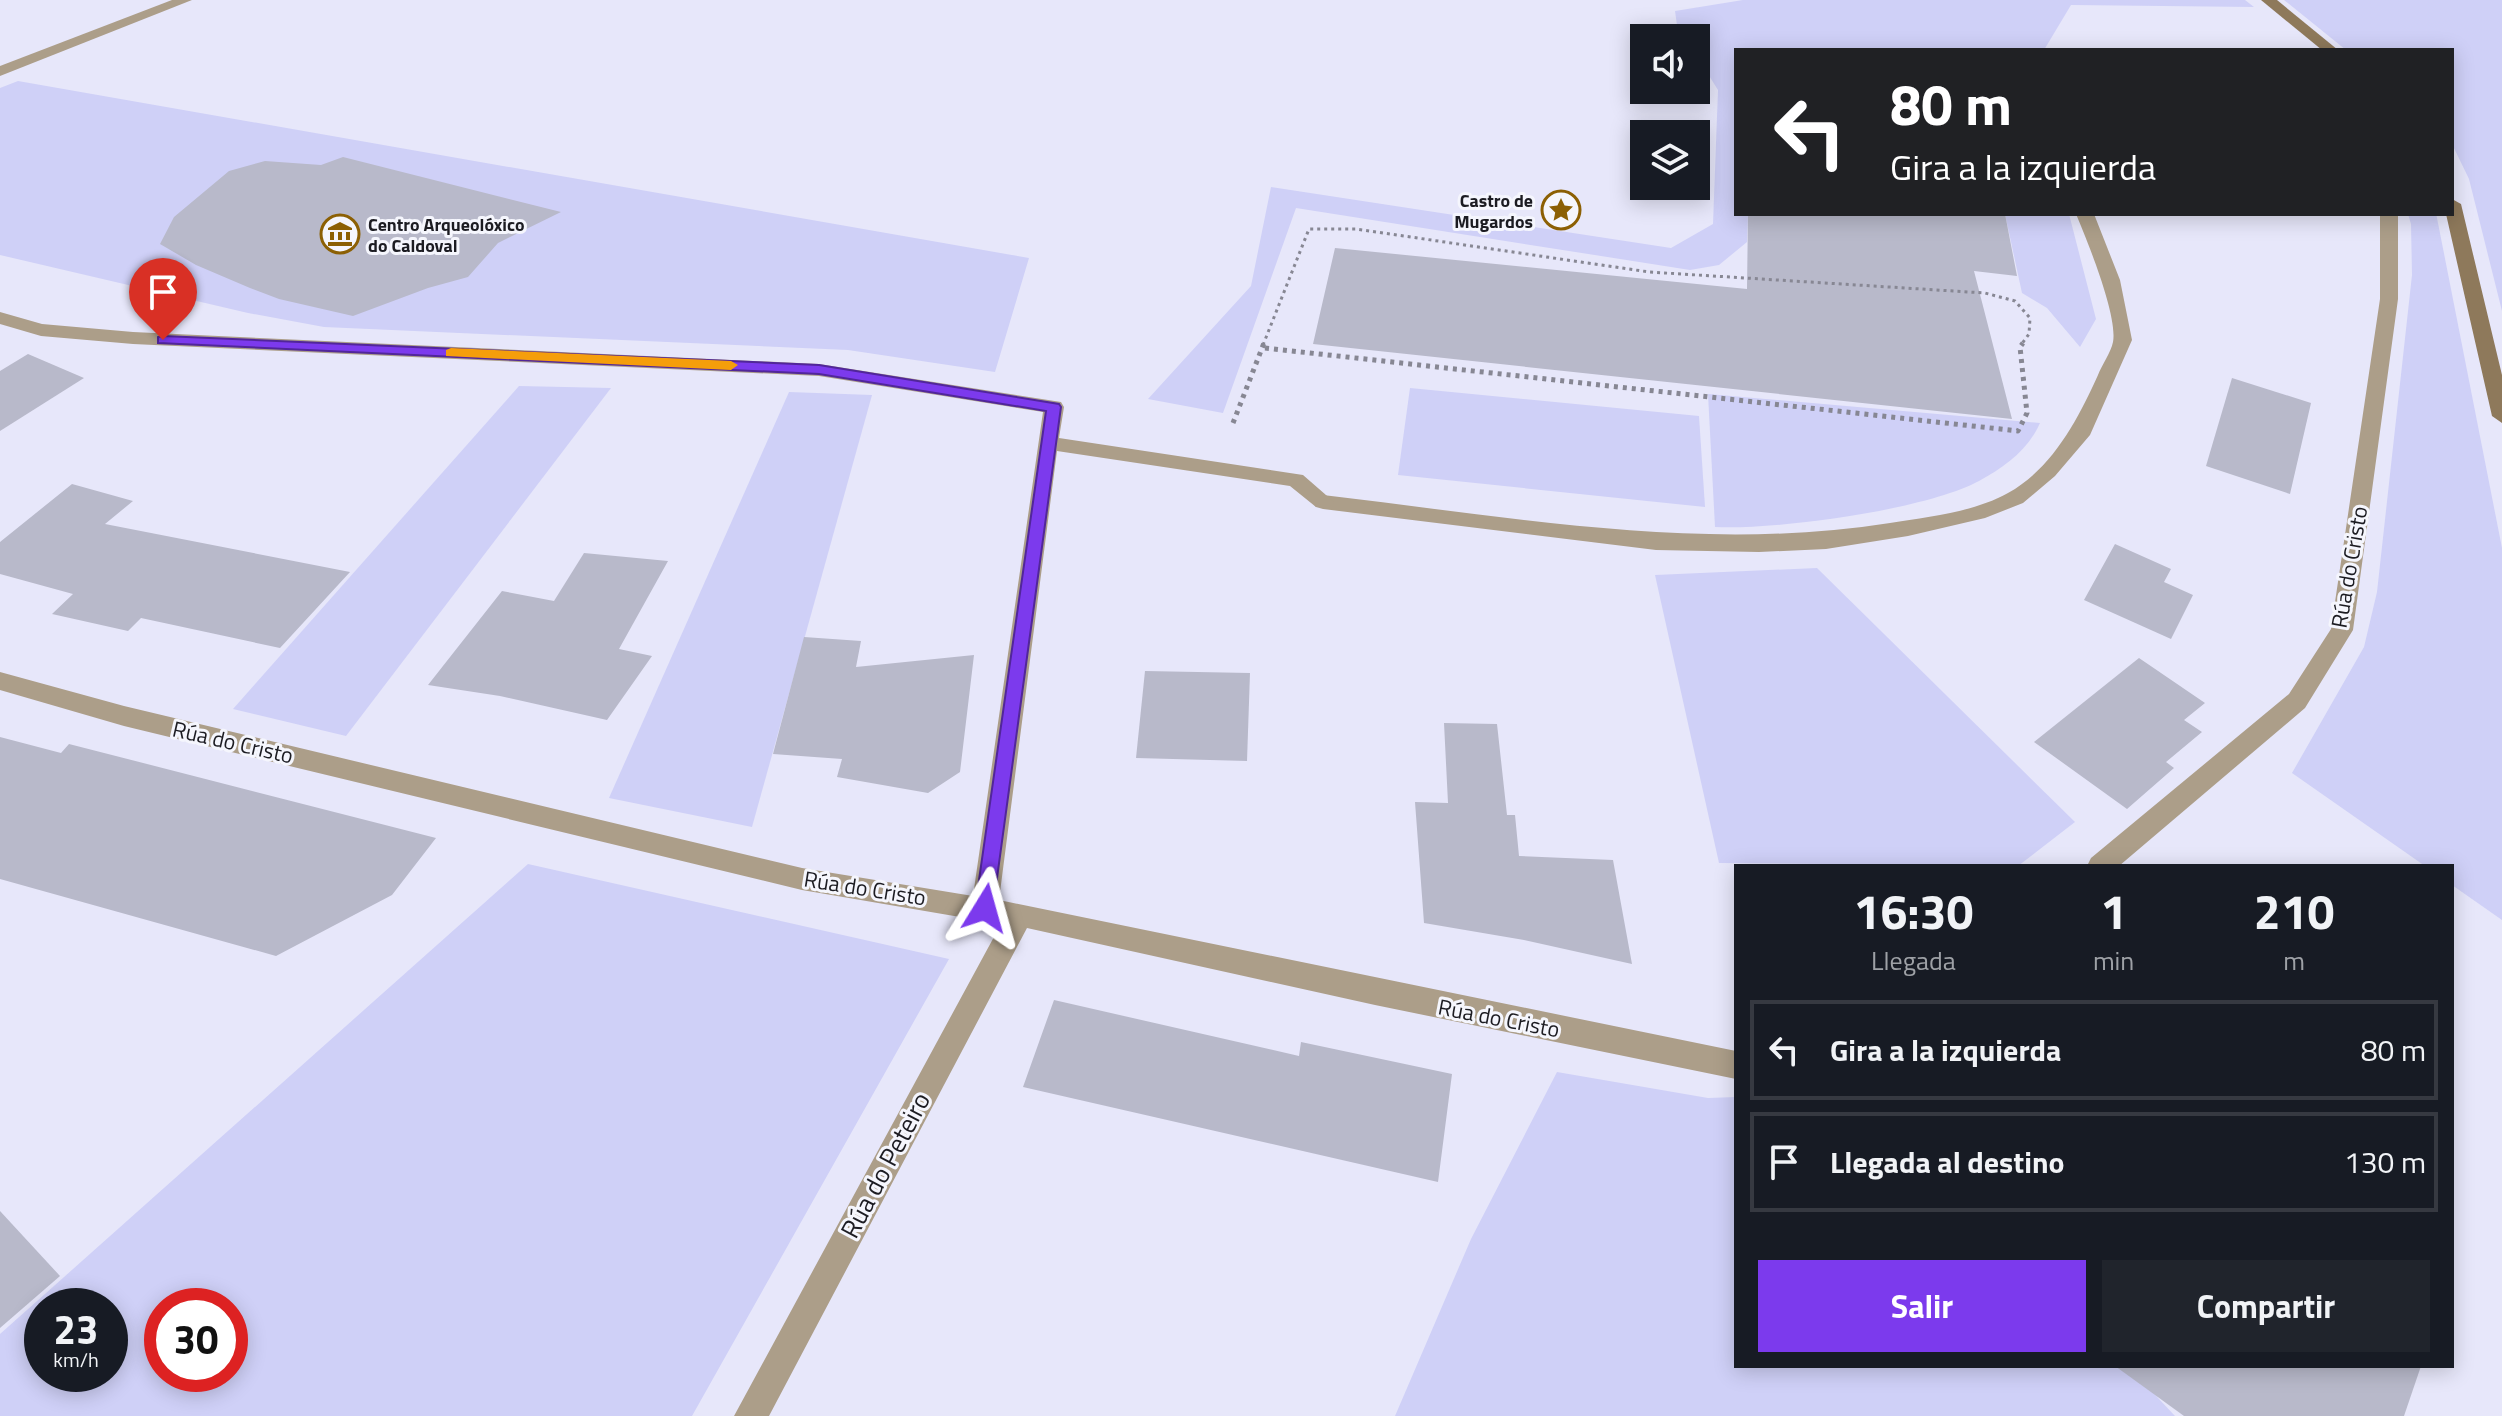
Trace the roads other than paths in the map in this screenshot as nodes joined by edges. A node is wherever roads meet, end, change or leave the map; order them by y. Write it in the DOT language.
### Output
graph roads {
  1 [pos="185,0"];
  2 [pos="2268,0"];
  3 [pos="2328,48"];
  4 [pos="0,71"];
  5 [pos="2454,212"];
  6 [pos="2086,216"];
  7 [pos="2389,216"];
  8 [pos="0,318"];
  9 [pos="2502,416"];
  10 [pos="1048,443"];
  11 [pos="0,681"];
  12 [pos="2102,864"];
  13 [pos="985,908"];
  14 [pos="1020,915"];
  15 [pos="1734,1065"];
  16 [pos="751,1416"];
  1 -- 4 [label="street"];
  2 -- 3 [label="street"];
  5 -- 9 [label="street"];
  6 -- 10 [label="street"];
  7 -- 12 [label="street, Rúa do Cristo"];
  8 -- 10 [label="street"];
  10 -- 13 [label="street"];
  11 -- 13 [label="street, Rúa do Cristo"];
  13 -- 14 [label="street, Rúa do Cristo"];
  14 -- 15 [label="street, Rúa do Cristo"];
  14 -- 16 [label="street, Rúa do Peteiro"];
}
